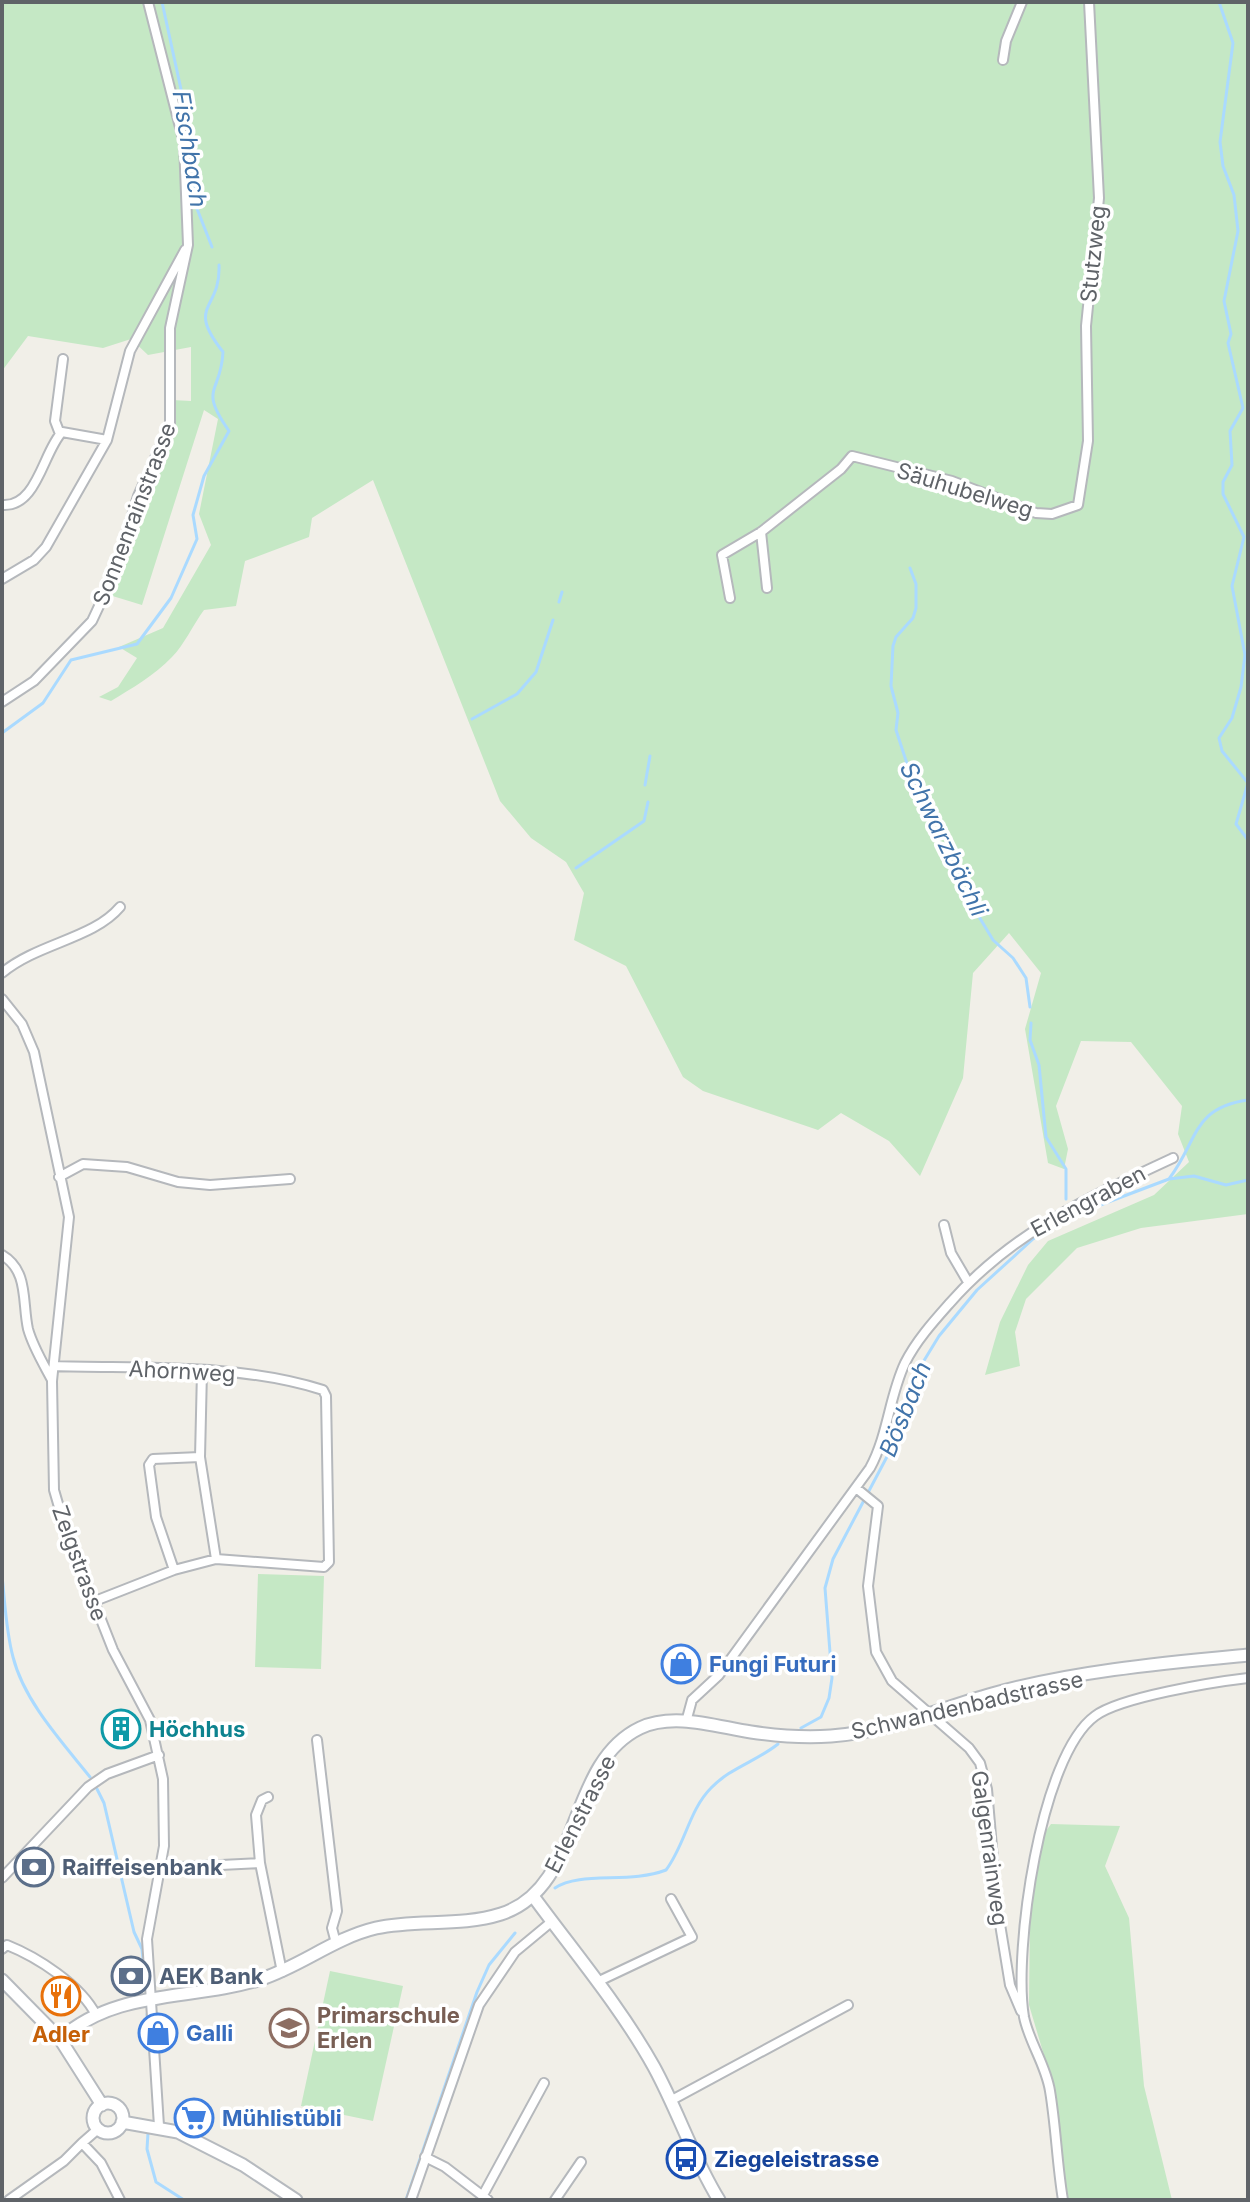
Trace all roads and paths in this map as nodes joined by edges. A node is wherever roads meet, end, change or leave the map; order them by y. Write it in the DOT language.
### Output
graph roads {
  1 [pos="148,2"];
  2 [pos="1022,2"];
  3 [pos="1089,2"];
  4 [pos="1003,60"];
  5 [pos="188,245"];
  6 [pos="63,359"];
  7 [pos="60,434"];
  8 [pos="107,440"];
  9 [pos="2,505"];
  10 [pos="1078,505"];
  11 [pos="761,532"];
  12 [pos="2,579"];
  13 [pos="767,588"];
  14 [pos="730,598"];
  15 [pos="2,702"];
  16 [pos="120,907"];
  17 [pos="2,973"];
  18 [pos="2,999"];
  19 [pos="1173,1158"];
  20 [pos="59,1177"];
  21 [pos="290,1179"];
  22 [pos="944,1225"];
  23 [pos="2,1255"];
  24 [pos="968,1282"];
  25 [pos="54,1366"];
  26 [pos="202,1371"];
  27 [pos="52,1381"];
  28 [pos="200,1457"];
  29 [pos="859,1490"];
  30 [pos="216,1559"];
  31 [pos="174,1570"];
  32 [pos="95,1601"];
  33 [pos="1248,1655"];
  34 [pos="1248,1678"];
  35 [pos="932,1715"];
  36 [pos="686,1722"];
  37 [pos="317,1740"];
  38 [pos="159,1755"];
  39 [pos="268,1797"];
  40 [pos="260,1863"];
  41 [pos="161,1868"];
  42 [pos="2,1878"];
  43 [pos="533,1896"];
  44 [pos="671,1899"];
  45 [pos="550,1923"];
  46 [pos="336,1943"];
  47 [pos="2,1949"];
  48 [pos="282,1972"];
  49 [pos="2,1980"];
  50 [pos="597,1982"];
  51 [pos="151,1997"];
  52 [pos="848,2005"];
  53 [pos="96,2015"];
  54 [pos="1025,2019"];
  55 [pos="60,2039"];
  56 [pos="544,2083"];
  57 [pos="670,2101"];
  58 [pos="102,2105"];
  59 [pos="122,2122"];
  60 [pos="159,2126"];
  61 [pos="98,2129"];
  62 [pos="82,2143"];
  63 [pos="425,2157"];
  64 [pos="581,2162"];
  65 [pos="486,2198"];
  66 [pos="9,2200"];
  67 [pos="120,2200"];
  68 [pos="296,2200"];
  69 [pos="411,2200"];
  70 [pos="555,2200"];
  71 [pos="719,2200"];
  72 [pos="1063,2200"];
  1 -- 5 [label="street, Sonnenrainstrasse"];
  2 -- 4 [label="street"];
  3 -- 10 [label="street, Stutzweg"];
  5 -- 8 [label="street"];
  5 -- 15 [label="street, Sonnenrainstrasse"];
  6 -- 7 [label="street"];
  7 -- 8 [label="street"];
  7 -- 9 [label="street"];
  8 -- 12 [label="street"];
  10 -- 11 [label="street, Säuhubelweg"];
  11 -- 13 [label="street"];
  11 -- 14 [label="street"];
  16 -- 17 [label="street"];
  18 -- 20 [label="street, Zelgstrasse"];
  19 -- 24 [label="street, Erlengraben"];
  20 -- 21 [label="street"];
  20 -- 25 [label="street, Zelgstrasse"];
  22 -- 24 [label="street"];
  23 -- 27 [label="street"];
  24 -- 29 [label="street, Erlengraben"];
  25 -- 26 [label="street, Ahornweg"];
  25 -- 27 [label="street, Zelgstrasse"];
  26 -- 28 [label="street"];
  26 -- 30 [label="street, Ahornweg"];
  27 -- 32 [label="street, Zelgstrasse"];
  28 -- 30 [label="street"];
  28 -- 31 [label="street"];
  29 -- 35 [label="street, Galgenrainweg"];
  29 -- 36 [label="street"];
  30 -- 31 [label="street"];
  31 -- 32 [label="street"];
  32 -- 38 [label="street, Zelgstrasse"];
  33 -- 35 [label="street, Schwandenbadstrasse"];
  34 -- 54 [label="street"];
  35 -- 36 [label="street, Schwandenbadstrasse"];
  35 -- 54 [label="street, Galgenrainweg"];
  36 -- 43 [label="street, Erlenstrasse"];
  37 -- 46 [label="street"];
  38 -- 41 [label="street, Zelgstrasse"];
  38 -- 42 [label="street"];
  39 -- 40 [label="street"];
  40 -- 41 [label="street"];
  40 -- 48 [label="street"];
  41 -- 51 [label="street, Zelgstrasse"];
  43 -- 45 [label="street"];
  43 -- 46 [label="street, Erlenstrasse"];
  44 -- 50 [label="street"];
  45 -- 50 [label="street"];
  45 -- 63 [label="street"];
  46 -- 48 [label="street, Erlenstrasse"];
  47 -- 53 [label="street"];
  48 -- 51 [label="street, Erlenstrasse"];
  49 -- 55 [label="street"];
  50 -- 57 [label="street"];
  51 -- 53 [label="street, Erlenstrasse"];
  51 -- 60 [label="street, Zelgstrasse"];
  52 -- 57 [label="street"];
  53 -- 55 [label="street, Erlenstrasse"];
  54 -- 72 [label="street"];
  55 -- 58 [label="street"];
  56 -- 65 [label="street"];
  57 -- 71 [label="street"];
  58 -- 59 [label="street"];
  58 -- 61 [label="street"];
  59 -- 60 [label="street"];
  59 -- 61 [label="street"];
  60 -- 68 [label="street"];
  61 -- 62 [label="street"];
  62 -- 66 [label="street"];
  62 -- 67 [label="street"];
  63 -- 65 [label="street"];
  63 -- 69 [label="street"];
  64 -- 70 [label="street"];
}
